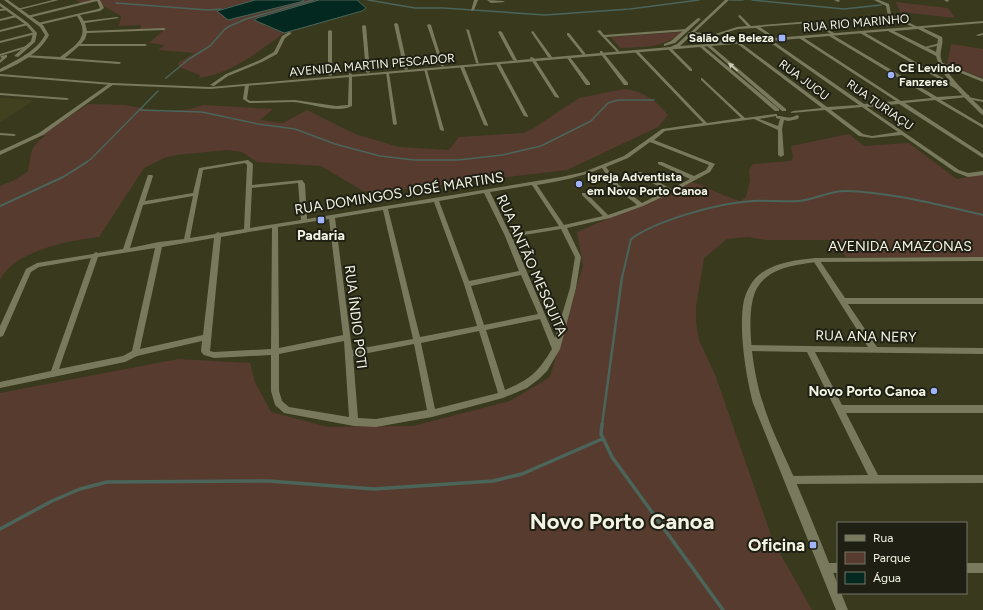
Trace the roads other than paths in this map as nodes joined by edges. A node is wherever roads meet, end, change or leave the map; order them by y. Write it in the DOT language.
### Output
graph roads {
  1 [pos="6,0"];
  2 [pos="57,0"];
  3 [pos="97,0"];
  4 [pos="476,0"];
  5 [pos="489,0"];
  6 [pos="721,0"];
  7 [pos="727,0"];
  8 [pos="876,0"];
  9 [pos="503,2"];
  10 [pos="0,4"];
  11 [pos="7,9"];
  12 [pos="0,10"];
  13 [pos="21,10"];
  14 [pos="472,10"];
  15 [pos="11,12"];
  16 [pos="78,15"];
  17 [pos="28,16"];
  18 [pos="740,16"];
  19 [pos="18,18"];
  20 [pos="117,18"];
  21 [pos="0,20"];
  22 [pos="84,22"];
  23 [pos="983,22"];
  24 [pos="27,24"];
  25 [pos="39,24"];
  26 [pos="396,24"];
  27 [pos="429,25"];
  28 [pos="364,26"];
  29 [pos="756,26"];
  30 [pos="750,27"];
  31 [pos="916,27"];
  32 [pos="699,28"];
  33 [pos="164,29"];
  34 [pos="467,30"];
  35 [pos="687,30"];
  36 [pos="889,30"];
  37 [pos="0,31"];
  38 [pos="330,31"];
  39 [pos="599,31"];
  40 [pos="86,32"];
  41 [pos="500,32"];
  42 [pos="533,32"];
  43 [pos="860,32"];
  44 [pos="35,33"];
  45 [pos="290,33"];
  46 [pos="693,33"];
  47 [pos="568,34"];
  48 [pos="682,34"];
  49 [pos="715,34"];
  50 [pos="983,34"];
  51 [pos="832,35"];
  52 [pos="978,35"];
  53 [pos="604,36"];
  54 [pos="708,37"];
  55 [pos="800,37"];
  56 [pos="678,38"];
  57 [pos="772,39"];
  58 [pos="0,42"];
  59 [pos="683,42"];
  60 [pos="738,42"];
  61 [pos="730,43"];
  62 [pos="940,44"];
  63 [pos="79,45"];
  64 [pos="146,45"];
  65 [pos="709,45"];
  66 [pos="700,46"];
  67 [pos="27,47"];
  68 [pos="37,48"];
  69 [pos="670,48"];
  70 [pos="923,48"];
  71 [pos="617,51"];
  72 [pos="636,51"];
  73 [pos="602,53"];
  74 [pos="7,54"];
  75 [pos="19,54"];
  76 [pos="584,54"];
  77 [pos="938,55"];
  78 [pos="0,56"];
  79 [pos="25,56"];
  80 [pos="550,57"];
  81 [pos="568,57"];
  82 [pos="62,58"];
  83 [pos="533,59"];
  84 [pos="515,60"];
  85 [pos="0,62"];
  86 [pos="119,63"];
  87 [pos="476,63"];
  88 [pos="498,64"];
  89 [pos="942,64"];
  90 [pos="461,66"];
  91 [pos="445,67"];
  92 [pos="406,69"];
  93 [pos="425,70"];
  94 [pos="691,70"];
  95 [pos="1,71"];
  96 [pos="368,72"];
  97 [pos="387,73"];
  98 [pos="330,75"];
  99 [pos="350,75"];
  100 [pos="702,79"];
  101 [pos="983,81"];
  102 [pos="112,84"];
  103 [pos="588,84"];
  104 [pos="626,84"];
  105 [pos="212,85"];
  106 [pos="247,85"];
  107 [pos="0,94"];
  108 [pos="967,95"];
  109 [pos="557,97"];
  110 [pos="67,99"];
  111 [pos="936,99"];
  112 [pos="983,101"];
  113 [pos="901,102"];
  114 [pos="864,106"];
  115 [pos="784,110"];
  116 [pos="827,110"];
  117 [pos="983,113"];
  118 [pos="795,114"];
  119 [pos="778,115"];
  120 [pos="526,116"];
  121 [pos="744,119"];
  122 [pos="753,119"];
  123 [pos="705,123"];
  124 [pos="396,124"];
  125 [pos="486,125"];
  126 [pos="983,126"];
  127 [pos="780,129"];
  128 [pos="442,130"];
  129 [pos="903,133"];
  130 [pos="0,134"];
  131 [pos="14,135"];
  132 [pos="650,140"];
  133 [pos="0,153"];
  134 [pos="782,155"];
  135 [pos="983,156"];
  136 [pos="660,163"];
  137 [pos="604,167"];
  138 [pos="639,173"];
  139 [pos="983,173"];
  140 [pos="150,176"];
  141 [pos="693,178"];
  142 [pos="534,184"];
  143 [pos="250,187"];
  144 [pos="486,191"];
  145 [pos="671,191"];
  146 [pos="196,194"];
  147 [pos="584,194"];
  148 [pos="436,199"];
  149 [pos="142,203"];
  150 [pos="641,205"];
  151 [pos="385,207"];
  152 [pos="332,216"];
  153 [pos="607,217"];
  154 [pos="304,220"];
  155 [pos="275,225"];
  156 [pos="563,227"];
  157 [pos="247,230"];
  158 [pos="218,234"];
  159 [pos="508,236"];
  160 [pos="187,239"];
  161 [pos="159,244"];
  162 [pos="126,249"];
  163 [pos="96,254"];
  164 [pos="983,259"];
  165 [pos="816,260"];
  166 [pos="524,272"];
  167 [pos="467,284"];
  168 [pos="843,301"];
  169 [pos="983,301"];
  170 [pos="542,316"];
  171 [pos="481,329"];
  172 [pos="0,334"];
  173 [pos="206,337"];
  174 [pos="347,337"];
  175 [pos="417,341"];
  176 [pos="748,348"];
  177 [pos="809,348"];
  178 [pos="556,349"];
  179 [pos="874,349"];
  180 [pos="983,351"];
  181 [pos="275,352"];
  182 [pos="135,353"];
  183 [pos="349,354"];
  184 [pos="54,374"];
  185 [pos="0,386"];
  186 [pos="503,395"];
  187 [pos="840,409"];
  188 [pos="983,409"];
  189 [pos="432,413"];
  190 [pos="354,422"];
  191 [pos="875,479"];
  192 [pos="983,479"];
  193 [pos="790,480"];
  194 [pos="825,568"];
  195 [pos="837,568"];
  196 [pos="967,568"];
  197 [pos="983,568"];
  198 [pos="842,610"];
  1 -- 13 [label="street"];
  2 -- 13 [label="street"];
  3 -- 16 [label="street"];
  3 -- 17 [label="street"];
  4 -- 14 [label="street"];
  5 -- 9 [label="street"];
  6 -- 35 [label="street, AVENIDA MARTIN PESCADOR"];
  7 -- 32 [label="street, AVENIDA MARTIN PESCADOR"];
  8 -- 31 [label="street"];
  10 -- 11 [label="street"];
  11 -- 12 [label="street"];
  11 -- 15 [label="street"];
  13 -- 15 [label="street"];
  13 -- 17 [label="street"];
  15 -- 19 [label="street"];
  16 -- 22 [label="street"];
  16 -- 25 [label="street"];
  17 -- 19 [label="street"];
  17 -- 25 [label="street"];
  18 -- 30 [label="street"];
  19 -- 21 [label="street"];
  19 -- 24 [label="street"];
  20 -- 22 [label="street"];
  22 -- 40 [label="street"];
  23 -- 31 [label="street, RUA RIO MARINHO"];
  24 -- 37 [label="street"];
  24 -- 44 [label="street"];
  25 -- 68 [label="street"];
  26 -- 92 [label="street"];
  27 -- 91 [label="street"];
  28 -- 96 [label="street"];
  29 -- 30 [label="street"];
  29 -- 51 [label="street"];
  29 -- 57 [label="street, RUA TURIAÇU"];
  30 -- 49 [label="street"];
  31 -- 36 [label="street, RUA RIO MARINHO"];
  31 -- 62 [label="street"];
  32 -- 46 [label="street, AVENIDA MARTIN PESCADOR"];
  32 -- 49 [label="street"];
  32 -- 54 [label="street"];
  33 -- 40 [label="street"];
  34 -- 87 [label="street"];
  35 -- 48 [label="street, AVENIDA MARTIN PESCADOR"];
  35 -- 53 [label="street"];
  36 -- 43 [label="street, RUA RIO MARINHO"];
  36 -- 70 [label="street"];
  38 -- 98 [label="street"];
  39 -- 53 [label="street"];
  40 -- 63 [label="street"];
  41 -- 84 [label="street"];
  42 -- 80 [label="street"];
  43 -- 51 [label="street, RUA RIO MARINHO"];
  43 -- 108 [label="street"];
  44 -- 58 [label="street"];
  44 -- 67 [label="street"];
  45 -- 105 [label="street"];
  46 -- 48 [label="street, RUA RIO MARINHO"];
  46 -- 54 [label="street, RUA RIO MARINHO"];
  46 -- 59 [label="street, AVENIDA MARTIN PESCADOR"];
  47 -- 76 [label="street"];
  48 -- 56 [label="street, AVENIDA MARTIN PESCADOR"];
  49 -- 54 [label="street"];
  50 -- 52 [label="street"];
  51 -- 55 [label="street, RUA RIO MARINHO"];
  51 -- 111 [label="street"];
  53 -- 71 [label="street"];
  54 -- 61 [label="street, RUA RIO MARINHO"];
  54 -- 65 [label="street"];
  55 -- 57 [label="street, RUA RIO MARINHO"];
  55 -- 113 [label="street"];
  56 -- 59 [label="street"];
  56 -- 71 [label="street, AVENIDA MARTIN PESCADOR"];
  57 -- 60 [label="street, RUA RIO MARINHO"];
  57 -- 114 [label="street, RUA TURIAÇU"];
  59 -- 66 [label="street"];
  59 -- 69 [label="street, AVENIDA MARTIN PESCADOR"];
  60 -- 61 [label="street, RUA RIO MARINHO"];
  60 -- 116 [label="street, RUA JUCU"];
  61 -- 65 [label="street, RUA RIO MARINHO"];
  62 -- 70 [label="street"];
  62 -- 77 [label="street"];
  63 -- 64 [label="street"];
  63 -- 82 [label="street"];
  65 -- 66 [label="street, RUA RIO MARINHO"];
  115 -- 65 [label="street, one-way"];
  66 -- 69 [label="street"];
  66 -- 119 [label="street"];
  67 -- 68 [label="street"];
  67 -- 74 [label="street"];
  67 -- 75 [label="street"];
  68 -- 79 [label="street"];
  69 -- 72 [label="street, AVENIDA MARTIN PESCADOR"];
  69 -- 94 [label="street"];
  70 -- 77 [label="street"];
  71 -- 73 [label="street, AVENIDA MARTIN PESCADOR"];
  72 -- 73 [label="street, AVENIDA MARTIN PESCADOR"];
  72 -- 123 [label="street"];
  73 -- 76 [label="street, AVENIDA MARTIN PESCADOR"];
  73 -- 81 [label="street, AVENIDA MARTIN PESCADOR"];
  73 -- 104 [label="street"];
  74 -- 75 [label="street"];
  74 -- 78 [label="street"];
  74 -- 85 [label="street"];
  75 -- 95 [label="street"];
  76 -- 80 [label="street, AVENIDA MARTIN PESCADOR"];
  77 -- 89 [label="street"];
  79 -- 82 [label="street"];
  79 -- 95 [label="street"];
  80 -- 83 [label="street, AVENIDA MARTIN PESCADOR"];
  81 -- 83 [label="street, AVENIDA MARTIN PESCADOR"];
  81 -- 103 [label="street"];
  82 -- 86 [label="street"];
  83 -- 84 [label="street, AVENIDA MARTIN PESCADOR"];
  83 -- 88 [label="street, AVENIDA MARTIN PESCADOR"];
  83 -- 109 [label="street"];
  84 -- 87 [label="street, AVENIDA MARTIN PESCADOR"];
  87 -- 90 [label="street, AVENIDA MARTIN PESCADOR"];
  88 -- 90 [label="street, AVENIDA MARTIN PESCADOR"];
  88 -- 120 [label="street"];
  89 -- 101 [label="street"];
  89 -- 108 [label="street"];
  90 -- 91 [label="street"];
  90 -- 125 [label="street"];
  91 -- 92 [label="street, AVENIDA MARTIN PESCADOR"];
  91 -- 93 [label="street, AVENIDA MARTIN PESCADOR"];
  92 -- 96 [label="street, AVENIDA MARTIN PESCADOR"];
  93 -- 97 [label="street, AVENIDA MARTIN PESCADOR"];
  93 -- 128 [label="street"];
  95 -- 102 [label="street, AVENIDA MARTIN PESCADOR"];
  95 -- 105 [label="street, AVENIDA MARTIN PESCADOR"];
  96 -- 99 [label="street, AVENIDA MARTIN PESCADOR"];
  97 -- 99 [label="street, AVENIDA MARTIN PESCADOR"];
  97 -- 124 [label="street"];
  98 -- 99 [label="street, AVENIDA MARTIN PESCADOR"];
  98 -- 105 [label="street, AVENIDA MARTIN PESCADOR"];
  99 -- 106 [label="street, AVENIDA MARTIN PESCADOR"];
  99 -- 106 [label="street"];
  100 -- 121 [label="street"];
  102 -- 106 [label="street, AVENIDA MARTIN PESCADOR"];
  102 -- 133 [label="street"];
  107 -- 110 [label="street"];
  108 -- 111 [label="street"];
  108 -- 112 [label="street"];
  108 -- 117 [label="street"];
  111 -- 113 [label="street"];
  111 -- 126 [label="street"];
  113 -- 114 [label="street"];
  113 -- 135 [label="street"];
  114 -- 116 [label="street"];
  114 -- 129 [label="street, RUA TURIAÇU"];
  115 -- 118 [label="street"];
  115 -- 119 [label="street"];
  116 -- 118 [label="street"];
  116 -- 129 [label="street, RUA JUCU"];
  118 -- 119 [label="street"];
  119 -- 122 [label="street, RUA DOMINGOS JOSÉ MARTINS"];
  119 -- 127 [label="street"];
  121 -- 122 [label="street, RUA DOMINGOS JOSÉ MARTINS"];
  121 -- 123 [label="street, RUA DOMINGOS JOSÉ MARTINS"];
  122 -- 127 [label="street"];
  123 -- 132 [label="street, RUA DOMINGOS JOSÉ MARTINS"];
  127 -- 134 [label="street"];
  129 -- 139 [label="street, RUA TURIAÇU"];
  130 -- 131 [label="street"];
  132 -- 137 [label="street, RUA DOMINGOS JOSÉ MARTINS"];
  132 -- 141 [label="street"];
  136 -- 141 [label="street"];
  137 -- 142 [label="street, RUA DOMINGOS JOSÉ MARTINS"];
  137 -- 150 [label="street"];
  138 -- 145 [label="street"];
  140 -- 149 [label="street"];
  141 -- 145 [label="street"];
  142 -- 144 [label="street, RUA DOMINGOS JOSÉ MARTINS"];
  142 -- 156 [label="street"];
  143 -- 146 [label="street"];
  143 -- 154 [label="street"];
  143 -- 157 [label="street"];
  144 -- 148 [label="street, RUA DOMINGOS JOSÉ MARTINS"];
  144 -- 159 [label="street, RUA ANTÃO MESQUITA"];
  145 -- 150 [label="street"];
  146 -- 149 [label="street"];
  146 -- 160 [label="street"];
  147 -- 153 [label="street"];
  148 -- 151 [label="street, RUA DOMINGOS JOSÉ MARTINS"];
  148 -- 167 [label="street"];
  149 -- 162 [label="street"];
  150 -- 153 [label="street"];
  151 -- 152 [label="street, RUA DOMINGOS JOSÉ MARTINS"];
  151 -- 175 [label="street"];
  152 -- 154 [label="street, RUA DOMINGOS JOSÉ MARTINS"];
  152 -- 174 [label="street, RUA ÍNDIO POTI"];
  153 -- 156 [label="street"];
  154 -- 155 [label="street, RUA DOMINGOS JOSÉ MARTINS"];
  155 -- 157 [label="street, RUA DOMINGOS JOSÉ MARTINS"];
  155 -- 181 [label="street"];
  156 -- 159 [label="street"];
  156 -- 178 [label="street"];
  157 -- 158 [label="street, RUA DOMINGOS JOSÉ MARTINS"];
  158 -- 160 [label="street, RUA DOMINGOS JOSÉ MARTINS"];
  158 -- 173 [label="street"];
  159 -- 166 [label="street, RUA ANTÃO MESQUITA"];
  160 -- 161 [label="street, RUA DOMINGOS JOSÉ MARTINS"];
  161 -- 162 [label="street, RUA DOMINGOS JOSÉ MARTINS"];
  161 -- 182 [label="street"];
  162 -- 163 [label="street, RUA DOMINGOS JOSÉ MARTINS"];
  163 -- 172 [label="street, RUA DOMINGOS JOSÉ MARTINS"];
  163 -- 184 [label="street"];
  164 -- 165 [label="street, AVENIDA AMAZONAS"];
  165 -- 168 [label="street"];
  165 -- 176 [label="street, AVENIDA AMAZONAS"];
  166 -- 167 [label="street"];
  166 -- 170 [label="street, RUA ANTÃO MESQUITA"];
  167 -- 171 [label="street"];
  168 -- 169 [label="street"];
  168 -- 179 [label="street"];
  170 -- 171 [label="street"];
  170 -- 178 [label="street, RUA ANTÃO MESQUITA"];
  171 -- 175 [label="street"];
  171 -- 186 [label="street"];
  173 -- 181 [label="street"];
  173 -- 182 [label="street"];
  174 -- 181 [label="street"];
  174 -- 183 [label="street, RUA ÍNDIO POTI"];
  175 -- 183 [label="street"];
  175 -- 189 [label="street"];
  176 -- 177 [label="street, RUA ANA NERY"];
  176 -- 193 [label="street, AVENIDA AMAZONAS"];
  177 -- 179 [label="street, RUA ANA NERY"];
  177 -- 187 [label="street"];
  178 -- 186 [label="street"];
  179 -- 180 [label="street, RUA ANA NERY"];
  181 -- 190 [label="street"];
  182 -- 184 [label="street"];
  183 -- 190 [label="street, RUA ÍNDIO POTI"];
  184 -- 185 [label="street"];
  186 -- 189 [label="street"];
  187 -- 188 [label="street"];
  187 -- 191 [label="street"];
  189 -- 190 [label="street"];
  191 -- 192 [label="street"];
  191 -- 193 [label="street"];
  193 -- 194 [label="street, AVENIDA AMAZONAS"];
  194 -- 195 [label="street"];
  194 -- 198 [label="street, AVENIDA AMAZONAS"];
  196 -- 197 [label="street"];
}
